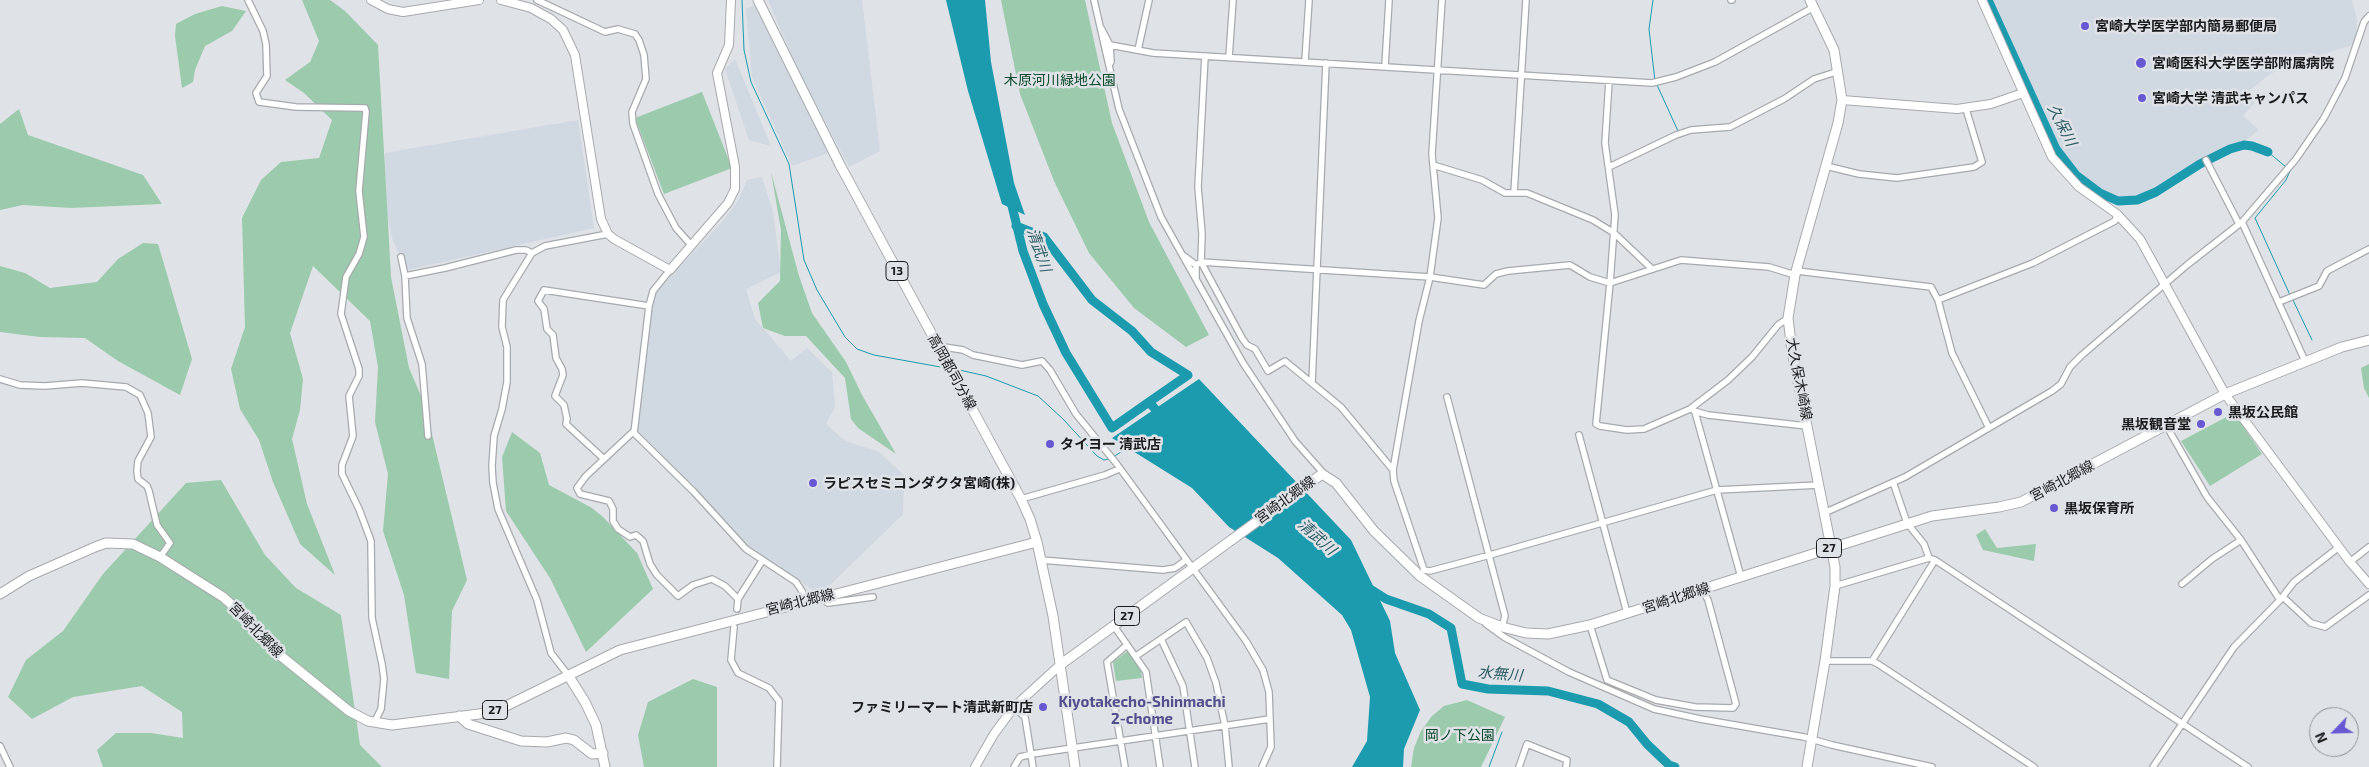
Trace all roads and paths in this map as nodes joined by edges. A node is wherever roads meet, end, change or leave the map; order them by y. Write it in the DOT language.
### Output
graph roads {
  1 [pos="248,0"];
  2 [pos="372,0"];
  3 [pos="479,0"];
  4 [pos="500,0"];
  5 [pos="537,0"];
  6 [pos="731,0"];
  7 [pos="758,0"];
  8 [pos="1094,0"];
  9 [pos="1149,0"];
  10 [pos="1233,0"];
  11 [pos="1309,0"];
  12 [pos="1389,0"];
  13 [pos="1442,0"];
  14 [pos="1526,0"];
  15 [pos="1982,0"];
  16 [pos="1812,4"];
  17 [pos="2369,16"];
  18 [pos="1100,27"];
  19 [pos="1110,46"];
  20 [pos="1138,50"];
  21 [pos="1205,56"];
  22 [pos="1230,57"];
  23 [pos="1305,61"];
  24 [pos="1326,63"];
  25 [pos="1108,65"];
  26 [pos="1385,66"];
  27 [pos="1437,69"];
  28 [pos="1839,71"];
  29 [pos="1523,74"];
  30 [pos="1609,81"];
  31 [pos="2023,93"];
  32 [pos="1842,100"];
  33 [pos="1966,109"];
  34 [pos="2206,160"];
  35 [pos="1433,165"];
  36 [pos="1826,166"];
  37 [pos="1609,167"];
  38 [pos="1514,193"];
  39 [pos="2117,214"];
  40 [pos="2241,223"];
  41 [pos="1614,233"];
  42 [pos="608,234"];
  43 [pos="692,246"];
  44 [pos="2369,249"];
  45 [pos="532,253"];
  46 [pos="1180,253"];
  47 [pos="401,257"];
  48 [pos="1198,264"];
  49 [pos="1651,268"];
  50 [pos="670,270"];
  51 [pos="1317,270"];
  52 [pos="1796,273"];
  53 [pos="405,276"];
  54 [pos="1430,277"];
  55 [pos="1196,280"];
  56 [pos="1610,283"];
  57 [pos="2165,283"];
  58 [pos="1938,300"];
  59 [pos="2278,302"];
  60 [pos="649,306"];
  61 [pos="1788,318"];
  62 [pos="2369,340"];
  63 [pos="938,346"];
  64 [pos="2305,361"];
  65 [pos="0,379"];
  66 [pos="1312,383"];
  67 [pos="2225,394"];
  68 [pos="1447,398"];
  69 [pos="1693,411"];
  70 [pos="2166,425"];
  71 [pos="1807,426"];
  72 [pos="1989,428"];
  73 [pos="634,431"];
  74 [pos="1579,435"];
  75 [pos="428,436"];
  76 [pos="604,459"];
  77 [pos="1120,469"];
  78 [pos="1393,470"];
  79 [pos="1323,475"];
  80 [pos="1893,482"];
  81 [pos="1819,485"];
  82 [pos="1717,490"];
  83 [pos="1022,499"];
  84 [pos="1824,513"];
  85 [pos="1602,522"];
  86 [pos="1907,524"];
  87 [pos="2241,540"];
  88 [pos="1037,542"];
  89 [pos="1832,547"];
  90 [pos="2339,547"];
  91 [pos="2369,547"];
  92 [pos="1488,555"];
  93 [pos="160,557"];
  94 [pos="1932,559"];
  95 [pos="1042,560"];
  96 [pos="762,561"];
  97 [pos="2350,562"];
  98 [pos="1190,565"];
  99 [pos="1422,573"];
  100 [pos="1741,577"];
  101 [pos="2182,584"];
  102 [pos="2369,584"];
  103 [pos="1835,586"];
  104 [pos="1702,589"];
  105 [pos="0,594"];
  106 [pos="2369,595"];
  107 [pos="820,597"];
  108 [pos="873,598"];
  109 [pos="2282,598"];
  110 [pos="738,599"];
  111 [pos="805,600"];
  112 [pos="737,609"];
  113 [pos="1626,614"];
  114 [pos="1479,618"];
  115 [pos="1590,625"];
  116 [pos="1114,626"];
  117 [pos="734,627"];
  118 [pos="1502,628"];
  119 [pos="1160,640"];
  120 [pos="1128,645"];
  121 [pos="1136,656"];
  122 [pos="1825,661"];
  123 [pos="1872,661"];
  124 [pos="1060,665"];
  125 [pos="568,676"];
  126 [pos="1014,707"];
  127 [pos="459,716"];
  128 [pos="1270,719"];
  129 [pos="374,723"];
  130 [pos="2182,723"];
  131 [pos="1225,726"];
  132 [pos="1190,731"];
  133 [pos="1156,736"];
  134 [pos="1119,741"];
  135 [pos="1811,742"];
  136 [pos="0,746"];
  137 [pos="1072,748"];
  138 [pos="603,753"];
  139 [pos="1032,754"];
  140 [pos="3,758"];
  141 [pos="10,767"];
  142 [pos="605,767"];
  143 [pos="777,767"];
  144 [pos="975,767"];
  145 [pos="1014,767"];
  146 [pos="1033,767"];
  147 [pos="1075,767"];
  148 [pos="1125,767"];
  149 [pos="1160,767"];
  150 [pos="1195,767"];
  151 [pos="1229,767"];
  152 [pos="1262,767"];
  153 [pos="1519,767"];
  154 [pos="1566,767"];
  155 [pos="1807,767"];
  156 [pos="1932,767"];
  157 [pos="2034,767"];
  158 [pos="2154,767"];
  159 [pos="2248,767"];
  1 -- 129 [label="street"];
  2 -- 3 [label="street"];
  4 -- 42 [label="street"];
  5 -- 43 [label="street"];
  6 -- 43 [label="street"];
  7 -- 63 [label="main road, 高岡都司分線 / 13"];
  8 -- 18 [label="street"];
  9 -- 20 [label="street"];
  10 -- 22 [label="street"];
  11 -- 23 [label="street"];
  12 -- 26 [label="street"];
  13 -- 27 [label="street"];
  14 -- 29 [label="street"];
  15 -- 31 [label="street"];
  16 -- 28 [label="main road, 大久保木崎線"];
  16 -- 30 [label="street"];
  17 -- 40 [label="street"];
  18 -- 19 [label="street"];
  18 -- 25 [label="street"];
  19 -- 20 [label="street"];
  19 -- 25 [label="street"];
  20 -- 21 [label="street"];
  21 -- 22 [label="street"];
  21 -- 48 [label="street"];
  22 -- 23 [label="street"];
  23 -- 24 [label="street"];
  24 -- 26 [label="street"];
  24 -- 51 [label="street"];
  25 -- 46 [label="street"];
  26 -- 27 [label="street"];
  27 -- 29 [label="street"];
  27 -- 35 [label="street"];
  28 -- 32 [label="main road, 大久保木崎線"];
  28 -- 37 [label="street"];
  29 -- 30 [label="street"];
  29 -- 38 [label="street"];
  30 -- 37 [label="street"];
  31 -- 33 [label="street"];
  31 -- 39 [label="street"];
  32 -- 33 [label="street"];
  32 -- 36 [label="main road, 大久保木崎線"];
  33 -- 36 [label="street"];
  34 -- 40 [label="street"];
  35 -- 38 [label="street"];
  35 -- 54 [label="street"];
  36 -- 52 [label="main road, 大久保木崎線"];
  37 -- 41 [label="street"];
  38 -- 41 [label="street"];
  39 -- 57 [label="street"];
  39 -- 58 [label="street"];
  40 -- 57 [label="street"];
  40 -- 59 [label="street"];
  41 -- 49 [label="street"];
  41 -- 56 [label="street"];
  42 -- 45 [label="street"];
  42 -- 50 [label="street"];
  43 -- 50 [label="street"];
  44 -- 59 [label="street"];
  45 -- 53 [label="street"];
  45 -- 125 [label="street"];
  46 -- 48 [label="street"];
  46 -- 55 [label="street"];
  47 -- 53 [label="street"];
  48 -- 51 [label="street"];
  48 -- 55 [label="street"];
  48 -- 66 [label="street"];
  49 -- 52 [label="street"];
  49 -- 56 [label="street"];
  50 -- 60 [label="street"];
  51 -- 54 [label="street"];
  51 -- 66 [label="street"];
  52 -- 58 [label="street"];
  52 -- 61 [label="main road, 大久保木崎線"];
  53 -- 75 [label="street"];
  54 -- 56 [label="street"];
  54 -- 78 [label="street"];
  55 -- 79 [label="street"];
  56 -- 69 [label="street"];
  57 -- 67 [label="street"];
  57 -- 72 [label="street"];
  58 -- 72 [label="street"];
  59 -- 64 [label="street"];
  60 -- 73 [label="street"];
  60 -- 76 [label="street"];
  61 -- 69 [label="street"];
  61 -- 71 [label="main road, 大久保木崎線"];
  62 -- 64 [label="main road, 宮崎北郷線 / 27"];
  63 -- 77 [label="street"];
  63 -- 83 [label="main road, 高岡都司分線 / 13"];
  64 -- 67 [label="main road, 宮崎北郷線 / 27"];
  65 -- 93 [label="street"];
  66 -- 78 [label="street"];
  67 -- 70 [label="main road, 宮崎北郷線 / 27"];
  67 -- 90 [label="street"];
  68 -- 92 [label="street"];
  69 -- 71 [label="street"];
  69 -- 82 [label="street"];
  70 -- 86 [label="main road, 宮崎北郷線 / 27"];
  70 -- 87 [label="street"];
  71 -- 81 [label="main road, 大久保木崎線"];
  72 -- 80 [label="street"];
  73 -- 76 [label="street"];
  73 -- 96 [label="street"];
  74 -- 85 [label="street"];
  76 -- 110 [label="street"];
  77 -- 83 [label="street"];
  77 -- 98 [label="street"];
  78 -- 99 [label="street"];
  79 -- 98 [label="main road, 宮崎北郷線 / 27"];
  79 -- 99 [label="main road, 宮崎北郷線 / 27"];
  80 -- 84 [label="street"];
  80 -- 86 [label="street"];
  81 -- 82 [label="street"];
  81 -- 84 [label="main road, 大久保木崎線"];
  82 -- 85 [label="street"];
  82 -- 100 [label="street"];
  83 -- 88 [label="main road, 高岡都司分線 / 13"];
  84 -- 89 [label="main road, 大久保木崎線"];
  85 -- 92 [label="street"];
  85 -- 113 [label="street"];
  86 -- 89 [label="main road, 宮崎北郷線 / 27"];
  86 -- 94 [label="street"];
  87 -- 101 [label="street"];
  87 -- 109 [label="street"];
  88 -- 95 [label="main road, 高岡都司分線 / 13"];
  88 -- 107 [label="main road, 宮崎北郷線 / 27"];
  89 -- 100 [label="main road, 宮崎北郷線 / 27"];
  89 -- 103 [label="main road, 大久保木崎線"];
  90 -- 97 [label="street"];
  90 -- 109 [label="street"];
  91 -- 97 [label="street"];
  92 -- 99 [label="street"];
  92 -- 118 [label="street"];
  93 -- 105 [label="main road, 宮崎北郷線 / 27"];
  93 -- 129 [label="main road, 宮崎北郷線 / 27"];
  94 -- 103 [label="street"];
  94 -- 123 [label="street"];
  94 -- 130 [label="street"];
  95 -- 98 [label="street"];
  95 -- 124 [label="main road, 高岡都司分線 / 13"];
  96 -- 110 [label="street"];
  96 -- 111 [label="street"];
  97 -- 102 [label="street"];
  98 -- 116 [label="main road, 宮崎北郷線 / 27"];
  98 -- 128 [label="street"];
  99 -- 114 [label="main road, 宮崎北郷線 / 27"];
  100 -- 104 [label="main road, 宮崎北郷線 / 27"];
  103 -- 122 [label="main road, 大久保木崎線"];
  104 -- 113 [label="main road, 宮崎北郷線 / 27"];
  104 -- 115 [label="street"];
  106 -- 109 [label="street"];
  107 -- 108 [label="street"];
  107 -- 111 [label="main road, 宮崎北郷線 / 27"];
  109 -- 130 [label="street"];
  110 -- 112 [label="street"];
  111 -- 125 [label="main road, 宮崎北郷線 / 27"];
  113 -- 115 [label="main road, 宮崎北郷線 / 27"];
  114 -- 118 [label="main road, 宮崎北郷線 / 27"];
  114 -- 135 [label="street"];
  115 -- 118 [label="main road, 宮崎北郷線 / 27"];
  116 -- 120 [label="street"];
  116 -- 124 [label="main road, 宮崎北郷線 / 27"];
  117 -- 143 [label="street"];
  119 -- 121 [label="street"];
  119 -- 131 [label="street"];
  119 -- 132 [label="street"];
  120 -- 121 [label="street"];
  120 -- 134 [label="street"];
  121 -- 133 [label="street"];
  122 -- 123 [label="street"];
  122 -- 135 [label="main road, 大久保木崎線"];
  123 -- 157 [label="street"];
  124 -- 126 [label="street"];
  124 -- 137 [label="main road, 高岡都司分線 / 13"];
  125 -- 127 [label="main road, 宮崎北郷線 / 27"];
  125 -- 138 [label="main road"];
  126 -- 139 [label="street"];
  126 -- 144 [label="street"];
  127 -- 129 [label="main road, 宮崎北郷線 / 27"];
  127 -- 138 [label="main road, 27"];
  128 -- 131 [label="street"];
  128 -- 152 [label="street"];
  130 -- 158 [label="street"];
  130 -- 159 [label="street"];
  131 -- 132 [label="street"];
  131 -- 151 [label="street"];
  132 -- 133 [label="street"];
  132 -- 150 [label="street"];
  133 -- 134 [label="street"];
  133 -- 149 [label="street"];
  134 -- 137 [label="street"];
  134 -- 148 [label="street"];
  135 -- 155 [label="main road, 大久保木崎線"];
  135 -- 156 [label="street"];
  136 -- 140 [label="street"];
  137 -- 139 [label="street"];
  137 -- 147 [label="main road, 高岡都司分線 / 13"];
  138 -- 142 [label="main road"];
  139 -- 145 [label="street"];
  139 -- 146 [label="street"];
  140 -- 141 [label="street"];
  153 -- 154 [label="street"];
}
